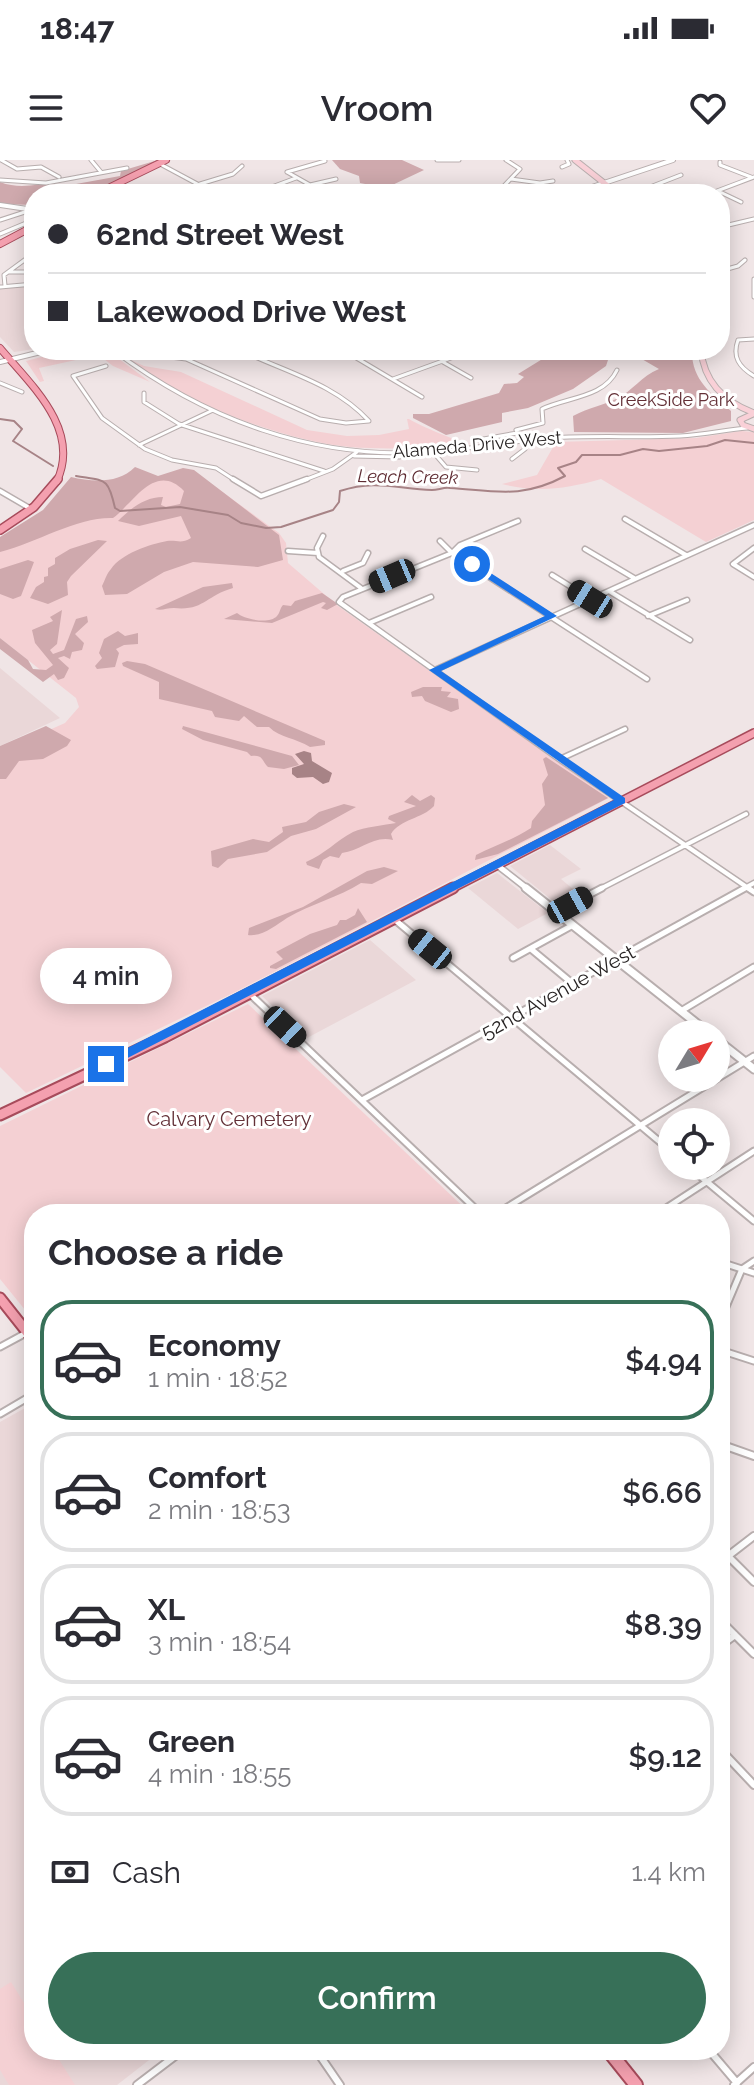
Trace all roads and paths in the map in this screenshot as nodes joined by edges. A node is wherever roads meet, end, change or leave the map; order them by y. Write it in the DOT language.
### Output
graph roads {
  1 [pos="1,160"];
  2 [pos="91,160"];
  3 [pos="173,160"];
  4 [pos="437,160"];
  5 [pos="459,160"];
  6 [pos="506,160"];
  7 [pos="567,160"];
  8 [pos="673,160"];
  9 [pos="165,161"];
  10 [pos="325,161"];
  11 [pos="579,161"];
  12 [pos="720,162"];
  13 [pos="242,166"];
  14 [pos="562,167"];
  15 [pos="127,168"];
  16 [pos="101,172"];
  17 [pos="681,175"];
  18 [pos="753,177"];
  19 [pos="60,178"];
  20 [pos="296,178"];
  21 [pos="336,179"];
  22 [pos="511,179"];
  23 [pos="0,180"];
  24 [pos="553,181"];
  25 [pos="604,183"];
  26 [pos="38,184"];
  27 [pos="117,184"];
  28 [pos="122,184"];
  29 [pos="198,184"];
  30 [pos="202,184"];
  31 [pos="280,184"];
  32 [pos="307,184"];
  33 [pos="314,184"];
  34 [pos="506,184"];
  35 [pos="601,184"];
  36 [pos="655,184"];
  37 [pos="24,185"];
  38 [pos="730,186"];
  39 [pos="730,197"];
  40 [pos="741,202"];
  41 [pos="0,206"];
  42 [pos="24,208"];
  43 [pos="24,213"];
  44 [pos="754,219"];
  45 [pos="0,220"];
  46 [pos="730,225"];
  47 [pos="24,226"];
  48 [pos="24,229"];
  49 [pos="0,234"];
  50 [pos="0,244"];
  51 [pos="24,260"];
  52 [pos="745,260"];
  53 [pos="730,268"];
  54 [pos="10,272"];
  55 [pos="24,272"];
  56 [pos="754,279"];
  57 [pos="24,284"];
  58 [pos="3,285"];
  59 [pos="754,297"];
  60 [pos="754,339"];
  61 [pos="0,348"];
  62 [pos="24,356"];
  63 [pos="10,360"];
  64 [pos="125,360"];
  65 [pos="188,360"];
  66 [pos="263,360"];
  67 [pos="360,360"];
  68 [pos="447,360"];
  69 [pos="699,360"];
  70 [pos="701,360"];
  71 [pos="0,362"];
  72 [pos="442,362"];
  73 [pos="106,366"];
  74 [pos="617,370"];
  75 [pos="754,376"];
  76 [pos="471,378"];
  77 [pos="393,379"];
  78 [pos="0,383"];
  79 [pos="22,392"];
  80 [pos="144,393"];
  81 [pos="422,397"];
  82 [pos="212,410"];
  83 [pos="754,414"];
  84 [pos="741,419"];
  85 [pos="184,425"];
  86 [pos="751,429"];
  87 [pos="721,431"];
  88 [pos="517,433"];
  89 [pos="478,440"];
  90 [pos="522,441"];
  91 [pos="139,445"];
  92 [pos="358,452"];
  93 [pos="433,452"];
  94 [pos="353,456"];
  95 [pos="400,457"];
  96 [pos="512,459"];
  97 [pos="477,470"];
  98 [pos="325,472"];
  99 [pos="0,491"];
  100 [pos="32,510"];
  101 [pos="625,519"];
  102 [pos="518,521"];
  103 [pos="754,525"];
  104 [pos="0,530"];
  105 [pos="323,536"];
  106 [pos="440,541"];
  107 [pos="754,548"];
  108 [pos="585,549"];
  109 [pos="288,551"];
  110 [pos="318,553"];
  111 [pos="368,553"];
  112 [pos="452,553"];
  113 [pos="687,555"];
  114 [pos="343,571"];
  115 [pos="552,575"];
  116 [pos="754,577"];
  117 [pos="635,579"];
  118 [pos="361,589"];
  119 [pos="608,591"];
  120 [pos="431,597"];
  121 [pos="590,599"];
  122 [pos="687,600"];
  123 [pos="552,616"];
  124 [pos="648,616"];
  125 [pos="368,624"];
  126 [pos="690,640"];
  127 [pos="434,670"];
  128 [pos="647,679"];
  129 [pos="625,729"];
  130 [pos="754,733"];
  131 [pos="559,759"];
  132 [pos="621,801"];
  133 [pos="746,814"];
  134 [pos="685,843"];
  135 [pos="497,865"];
  136 [pos="754,883"];
  137 [pos="747,887"];
  138 [pos="754,892"];
  139 [pos="556,912"];
  140 [pos="393,919"];
  141 [pos="573,925"];
  142 [pos="531,949"];
  143 [pos="513,958"];
  144 [pos="616,960"];
  145 [pos="754,967"];
  146 [pos="572,983"];
  147 [pos="249,993"];
  148 [pos="681,1011"];
  149 [pos="513,1016"];
  150 [pos="692,1020"];
  151 [pos="730,1050"];
  152 [pos="754,1056"];
  153 [pos="745,1062"];
  154 [pos="754,1069"];
  155 [pos="362,1100"];
  156 [pos="0,1115"];
  157 [pos="640,1126"];
  158 [pos="658,1141"];
  159 [pos="754,1151"];
  160 [pos="704,1180"];
  161 [pos="706,1182"];
  162 [pos="471,1204"];
  163 [pos="512,1204"];
  164 [pos="672,1204"];
  165 [pos="754,1221"];
  166 [pos="754,1261"];
  167 [pos="730,1265"];
  168 [pos="742,1269"];
  169 [pos="754,1273"];
  170 [pos="730,1297"];
  171 [pos="0,1298"];
  172 [pos="24,1329"];
  173 [pos="24,1339"];
  174 [pos="0,1347"];
  175 [pos="730,1353"];
  176 [pos="754,1361"];
  177 [pos="24,1400"];
  178 [pos="0,1414"];
  179 [pos="730,1448"];
  180 [pos="754,1456"];
  181 [pos="754,1536"];
  182 [pos="730,1554"];
  183 [pos="730,1558"];
  184 [pos="754,1582"];
  185 [pos="730,1630"];
  186 [pos="735,1635"];
  187 [pos="730,1639"];
  188 [pos="754,1654"];
  189 [pos="730,1760"];
  190 [pos="754,1785"];
  191 [pos="170,2060"];
  192 [pos="323,2060"];
  193 [pos="616,2060"];
  194 [pos="717,2060"];
  195 [pos="754,2067"];
  196 [pos="736,2084"];
  197 [pos="137,2085"];
  198 [pos="340,2085"];
  199 [pos="636,2085"];
  1 -- 19 [label="street"];
  2 -- 16 [label="street"];
  3 -- 9 [label="main road"];
  4 -- 5 [label="street"];
  6 -- 22 [label="street"];
  7 -- 14 [label="street"];
  8 -- 25 [label="street"];
  9 -- 27 [label="main road"];
  9 -- 28 [label="main road"];
  9 -- 29 [label="street"];
  10 -- 20 [label="street"];
  11 -- 25 [label="main road"];
  12 -- 18 [label="street"];
  13 -- 30 [label="street"];
  15 -- 16 [label="street"];
  16 -- 19 [label="street"];
  17 -- 36 [label="street"];
  18 -- 38 [label="street"];
  19 -- 26 [label="street"];
  20 -- 31 [label="street"];
  20 -- 32 [label="street"];
  21 -- 33 [label="street"];
  22 -- 24 [label="street"];
  22 -- 34 [label="street"];
  23 -- 37 [label="street"];
  25 -- 35 [label="street"];
  39 -- 40 [label="street"];
  41 -- 42 [label="street"];
  43 -- 45 [label="street"];
  44 -- 46 [label="street"];
  47 -- 49 [label="street"];
  48 -- 50 [label="main road"];
  51 -- 54 [label="street"];
  52 -- 53 [label="street"];
  54 -- 55 [label="street"];
  54 -- 58 [label="street"];
  56 -- 59 [label="street"];
  57 -- 58 [label="street"];
  60 -- 75 [label="street"];
  61 -- 63 [label="main road"];
  62 -- 63 [label="street"];
  63 -- 71 [label="street"];
  63 -- 100 [label="main road"];
  64 -- 82 [label="street, Alameda Drive West"];
  65 -- 66 [label="street"];
  67 -- 77 [label="street"];
  68 -- 72 [label="street"];
  69 -- 84 [label="main road"];
  70 -- 83 [label="main road"];
  72 -- 76 [label="street"];
  72 -- 77 [label="street"];
  73 -- 91 [label="street"];
  74 -- 88 [label="street"];
  77 -- 81 [label="street"];
  78 -- 79 [label="street"];
  80 -- 85 [label="street"];
  82 -- 85 [label="street"];
  82 -- 92 [label="street, Alameda Drive West"];
  83 -- 84 [label="main road"];
  84 -- 86 [label="main road"];
  84 -- 87 [label="street, Alameda Drive West"];
  85 -- 91 [label="street"];
  85 -- 98 [label="street"];
  86 -- 87 [label="street, Alameda Drive West"];
  87 -- 90 [label="street, Alameda Drive West"];
  88 -- 89 [label="street"];
  88 -- 90 [label="street"];
  90 -- 93 [label="street, Alameda Drive West"];
  90 -- 96 [label="street"];
  91 -- 98 [label="street"];
  92 -- 93 [label="street, Alameda Drive West"];
  92 -- 94 [label="street"];
  93 -- 97 [label="street"];
  94 -- 95 [label="street"];
  94 -- 98 [label="street"];
  99 -- 100 [label="street"];
  100 -- 104 [label="main road"];
  101 -- 113 [label="street"];
  102 -- 112 [label="street"];
  103 -- 113 [label="street"];
  105 -- 110 [label="street"];
  106 -- 112 [label="street"];
  107 -- 116 [label="street"];
  108 -- 117 [label="street"];
  109 -- 110 [label="street"];
  110 -- 114 [label="street"];
  111 -- 114 [label="street"];
  112 -- 118 [label="street"];
  112 -- 123 [label="street"];
  113 -- 117 [label="street"];
  114 -- 118 [label="street"];
  115 -- 121 [label="street"];
  117 -- 119 [label="street"];
  118 -- 125 [label="street"];
  119 -- 121 [label="street"];
  119 -- 124 [label="street"];
  120 -- 125 [label="street"];
  121 -- 123 [label="street"];
  122 -- 124 [label="street"];
  123 -- 127 [label="street"];
  123 -- 128 [label="street"];
  124 -- 126 [label="street"];
  125 -- 127 [label="street"];
  127 -- 131 [label="street"];
  129 -- 131 [label="street"];
  130 -- 132 [label="main road"];
  131 -- 132 [label="street"];
  132 -- 134 [label="street"];
  132 -- 135 [label="main road"];
  133 -- 134 [label="street"];
  134 -- 137 [label="street"];
  134 -- 139 [label="street"];
  135 -- 139 [label="street"];
  135 -- 140 [label="main road"];
  136 -- 137 [label="street, 52nd Avenue West"];
  137 -- 138 [label="street"];
  137 -- 144 [label="street, 52nd Avenue West"];
  139 -- 141 [label="street"];
  140 -- 147 [label="main road"];
  140 -- 149 [label="street"];
  141 -- 142 [label="street"];
  141 -- 144 [label="street"];
  142 -- 143 [label="street"];
  142 -- 146 [label="street"];
  144 -- 146 [label="street, 52nd Avenue West"];
  144 -- 148 [label="street"];
  145 -- 148 [label="street"];
  146 -- 149 [label="street, 52nd Avenue West"];
  147 -- 155 [label="street"];
  147 -- 156 [label="main road"];
  148 -- 150 [label="street"];
  149 -- 155 [label="street, 52nd Avenue West"];
  149 -- 157 [label="street"];
  151 -- 153 [label="street"];
  152 -- 153 [label="street"];
  153 -- 154 [label="street"];
  153 -- 157 [label="street"];
  155 -- 162 [label="street"];
  157 -- 158 [label="street"];
  157 -- 163 [label="street"];
  159 -- 161 [label="street"];
  160 -- 161 [label="street"];
  161 -- 164 [label="street"];
  161 -- 165 [label="street"];
  166 -- 168 [label="street"];
  167 -- 168 [label="street"];
  168 -- 169 [label="street"];
  168 -- 170 [label="street"];
  171 -- 172 [label="main road"];
  173 -- 174 [label="street"];
  175 -- 176 [label="street"];
  177 -- 178 [label="street"];
  179 -- 180 [label="street"];
  181 -- 182 [label="street"];
  183 -- 184 [label="street"];
  185 -- 186 [label="street"];
  186 -- 187 [label="street"];
  186 -- 188 [label="street"];
  189 -- 190 [label="street"];
  191 -- 197 [label="street"];
  192 -- 198 [label="street"];
  193 -- 199 [label="main road"];
  194 -- 196 [label="street"];
  195 -- 196 [label="street"];
}
